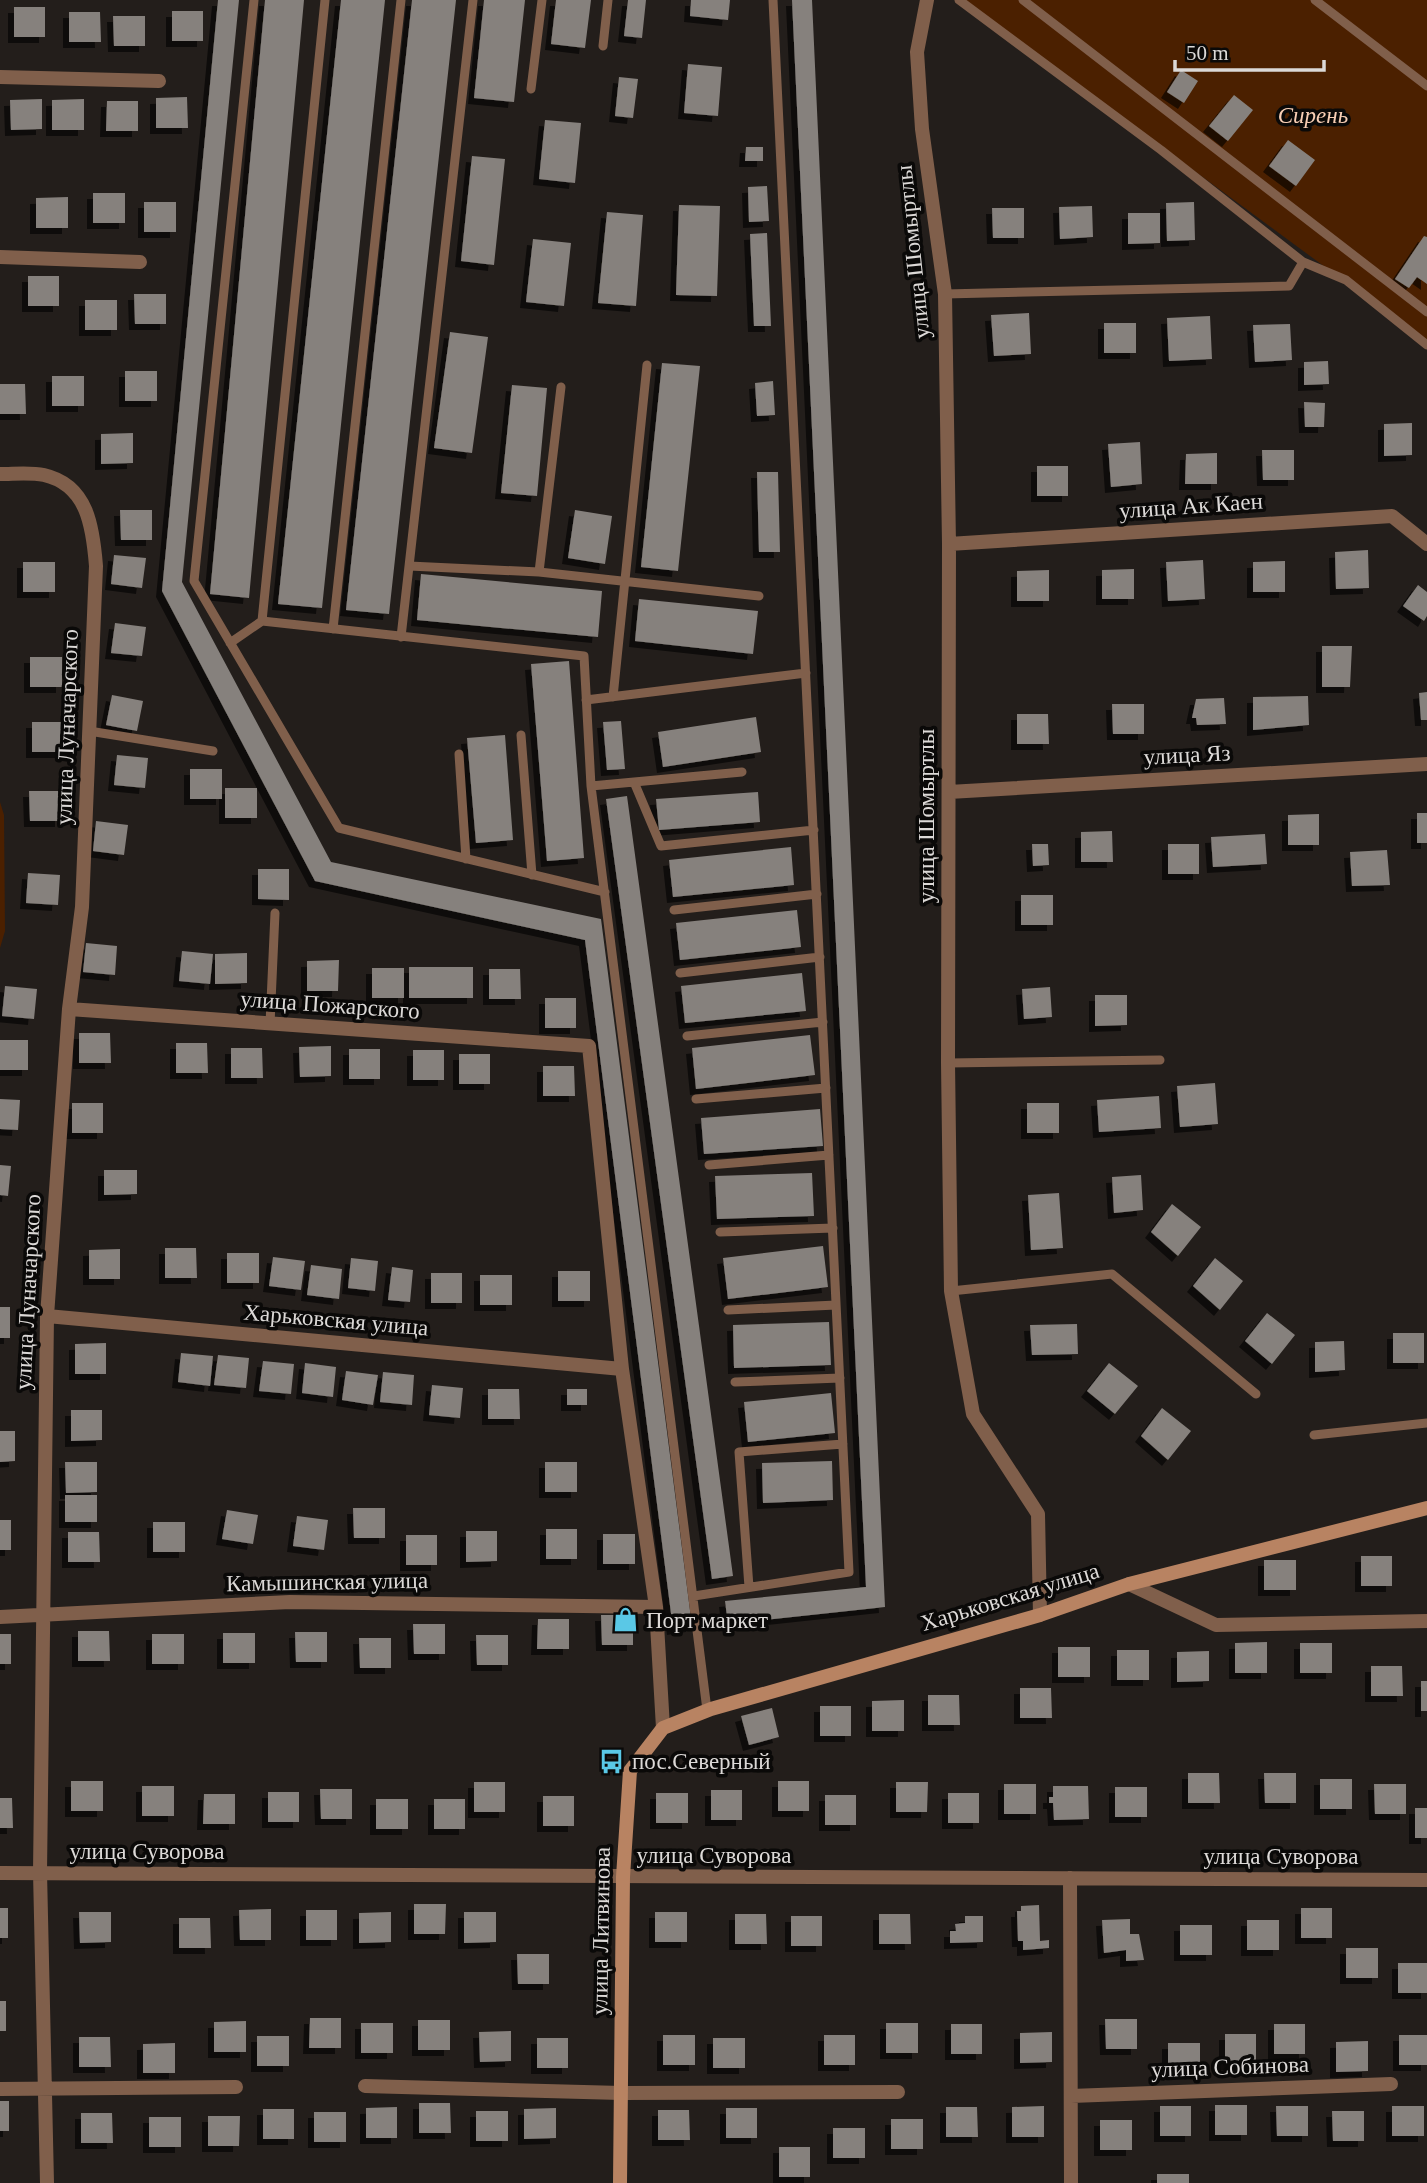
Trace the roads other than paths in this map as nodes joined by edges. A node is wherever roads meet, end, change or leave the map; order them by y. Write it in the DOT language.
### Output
graph roads {
  1 [pos="254,0"];
  2 [pos="325,0"];
  3 [pos="401,0"];
  4 [pos="473,0"];
  5 [pos="542,0"];
  6 [pos="608,0"];
  7 [pos="773,0"];
  8 [pos="927,0"];
  9 [pos="959,0"];
  10 [pos="1023,0"];
  11 [pos="1315,0"];
  12 [pos="603,46"];
  13 [pos="0,77"];
  14 [pos="159,81"];
  15 [pos="1427,86"];
  16 [pos="531,89"];
  17 [pos="0,257"];
  18 [pos="140,262"];
  19 [pos="1303,262"];
  20 [pos="944,294"];
  21 [pos="1427,312"];
  22 [pos="1427,345"];
  23 [pos="647,365"];
  24 [pos="561,387"];
  25 [pos="0,474"];
  26 [pos="949,544"];
  27 [pos="1427,544"];
  28 [pos="409,566"];
  29 [pos="539,572"];
  30 [pos="625,582"];
  31 [pos="759,596"];
  32 [pos="262,621"];
  33 [pos="333,629"];
  34 [pos="401,637"];
  35 [pos="230,643"];
  36 [pos="806,673"];
  37 [pos="613,697"];
  38 [pos="586,700"];
  39 [pos="89,731"];
  40 [pos="521,735"];
  41 [pos="213,751"];
  42 [pos="459,754"];
  43 [pos="1427,764"];
  44 [pos="742,772"];
  45 [pos="634,782"];
  46 [pos="592,786"];
  47 [pos="949,792"];
  48 [pos="814,830"];
  49 [pos="466,859"];
  50 [pos="532,875"];
  51 [pos="605,892"];
  52 [pos="817,894"];
  53 [pos="674,910"];
  54 [pos="275,913"];
  55 [pos="820,957"];
  56 [pos="680,973"];
  57 [pos="69,1009"];
  58 [pos="823,1022"];
  59 [pos="270,1024"];
  60 [pos="687,1036"];
  61 [pos="1160,1060"];
  62 [pos="948,1063"];
  63 [pos="826,1088"];
  64 [pos="696,1099"];
  65 [pos="829,1155"];
  66 [pos="709,1165"];
  67 [pos="833,1228"];
  68 [pos="720,1232"];
  69 [pos="951,1291"];
  70 [pos="836,1305"];
  71 [pos="728,1310"];
  72 [pos="47,1316"];
  73 [pos="622,1369"];
  74 [pos="840,1378"];
  75 [pos="735,1382"];
  76 [pos="1256,1394"];
  77 [pos="1427,1423"];
  78 [pos="1314,1435"];
  79 [pos="843,1444"];
  80 [pos="1427,1508"];
  81 [pos="1129,1584"];
  82 [pos="749,1587"];
  83 [pos="694,1596"];
  84 [pos="656,1607"];
  85 [pos="44,1615"];
  86 [pos="1040,1615"];
  87 [pos="0,1617"];
  88 [pos="1427,1621"];
  89 [pos="707,1710"];
  90 [pos="663,1728"];
  91 [pos="40,1872"];
  92 [pos="0,1873"];
  93 [pos="623,1877"];
  94 [pos="1070,1878"];
  95 [pos="1427,1880"];
  96 [pos="1391,2084"];
  97 [pos="365,2086"];
  98 [pos="236,2087"];
  99 [pos="0,2089"];
  100 [pos="44,2089"];
  101 [pos="898,2092"];
  102 [pos="621,2093"];
  103 [pos="1071,2096"];
  104 [pos="47,2183"];
  105 [pos="620,2183"];
  106 [pos="1071,2183"];
  1 -- 35 [label="lane"];
  2 -- 32 [label="lane"];
  3 -- 33 [label="lane"];
  4 -- 28 [label="lane"];
  5 -- 16 [label="lane"];
  6 -- 12 [label="lane"];
  7 -- 36 [label="lane"];
  8 -- 20 [label="street, улица Шомыртлы"];
  9 -- 19 [label="lane"];
  10 -- 21 [label="lane"];
  11 -- 15 [label="lane"];
  13 -- 14 [label="street"];
  17 -- 18 [label="street"];
  19 -- 20 [label="lane"];
  19 -- 22 [label="lane"];
  20 -- 26 [label="street, улица Шомыртлы"];
  23 -- 30 [label="lane"];
  24 -- 29 [label="lane"];
  25 -- 39 [label="street, улица Луначарского"];
  26 -- 27 [label="street, улица Ак Каен"];
  26 -- 47 [label="street, улица Шомыртлы"];
  28 -- 29 [label="lane"];
  28 -- 34 [label="lane"];
  29 -- 30 [label="lane"];
  30 -- 31 [label="lane"];
  30 -- 37 [label="lane"];
  32 -- 33 [label="lane"];
  32 -- 35 [label="lane"];
  33 -- 34 [label="lane"];
  34 -- 38 [label="lane"];
  35 -- 49 [label="lane"];
  36 -- 37 [label="lane"];
  36 -- 48 [label="lane"];
  37 -- 38 [label="lane"];
  38 -- 46 [label="lane"];
  39 -- 41 [label="lane"];
  39 -- 57 [label="street, улица Луначарского"];
  40 -- 50 [label="lane"];
  42 -- 49 [label="lane"];
  43 -- 47 [label="street, улица Яз"];
  44 -- 45 [label="lane"];
  45 -- 46 [label="lane"];
  45 -- 48 [label="lane"];
  46 -- 51 [label="lane"];
  47 -- 62 [label="street, улица Шомыртлы"];
  48 -- 52 [label="lane"];
  49 -- 50 [label="lane"];
  50 -- 51 [label="lane"];
  51 -- 83 [label="lane"];
  52 -- 53 [label="lane"];
  52 -- 55 [label="lane"];
  54 -- 59 [label="lane"];
  55 -- 56 [label="lane"];
  55 -- 58 [label="lane"];
  57 -- 59 [label="street, улица Пожарского"];
  57 -- 72 [label="street, улица Луначарского"];
  58 -- 60 [label="lane"];
  58 -- 63 [label="lane"];
  59 -- 73 [label="street, улица Пожарского"];
  61 -- 62 [label="lane"];
  62 -- 69 [label="street, улица Шомыртлы"];
  63 -- 64 [label="lane"];
  63 -- 65 [label="lane"];
  65 -- 66 [label="lane"];
  65 -- 67 [label="lane"];
  67 -- 68 [label="lane"];
  67 -- 70 [label="lane"];
  69 -- 76 [label="lane"];
  69 -- 86 [label="street, улица Шомыртлы"];
  70 -- 71 [label="lane"];
  70 -- 74 [label="lane"];
  72 -- 73 [label="street, Харьковская улица"];
  72 -- 85 [label="street, улица Луначарского"];
  73 -- 84 [label="street"];
  74 -- 75 [label="lane"];
  74 -- 79 [label="lane"];
  77 -- 78 [label="lane"];
  79 -- 82 [label="lane"];
  79 -- 82 [label="lane"];
  80 -- 81 [label="street, Харьковская улица"];
  81 -- 86 [label="street, Харьковская улица"];
  81 -- 88 [label="street"];
  82 -- 83 [label="lane"];
  83 -- 89 [label="lane"];
  84 -- 85 [label="street, Камышинская улица"];
  84 -- 90 [label="street"];
  85 -- 87 [label="street, Камышинская улица"];
  85 -- 91 [label="street, улица Луначарского"];
  86 -- 89 [label="street, Харьковская улица"];
  89 -- 90 [label="street, Харьковская улица"];
  90 -- 93 [label="street, улица Литвинова"];
  91 -- 92 [label="street, улица Суворова"];
  91 -- 93 [label="street, улица Суворова"];
  91 -- 100 [label="street, улица Луначарского"];
  93 -- 94 [label="street, улица Суворова"];
  93 -- 102 [label="street, улица Литвинова"];
  94 -- 95 [label="street, улица Суворова"];
  94 -- 103 [label="street"];
  96 -- 103 [label="street, улица Собинова"];
  97 -- 102 [label="street"];
  98 -- 100 [label="street"];
  99 -- 100 [label="street"];
  100 -- 104 [label="street, улица Луначарского"];
  101 -- 102 [label="street"];
  102 -- 105 [label="street, улица Литвинова"];
  103 -- 106 [label="street"];
}
